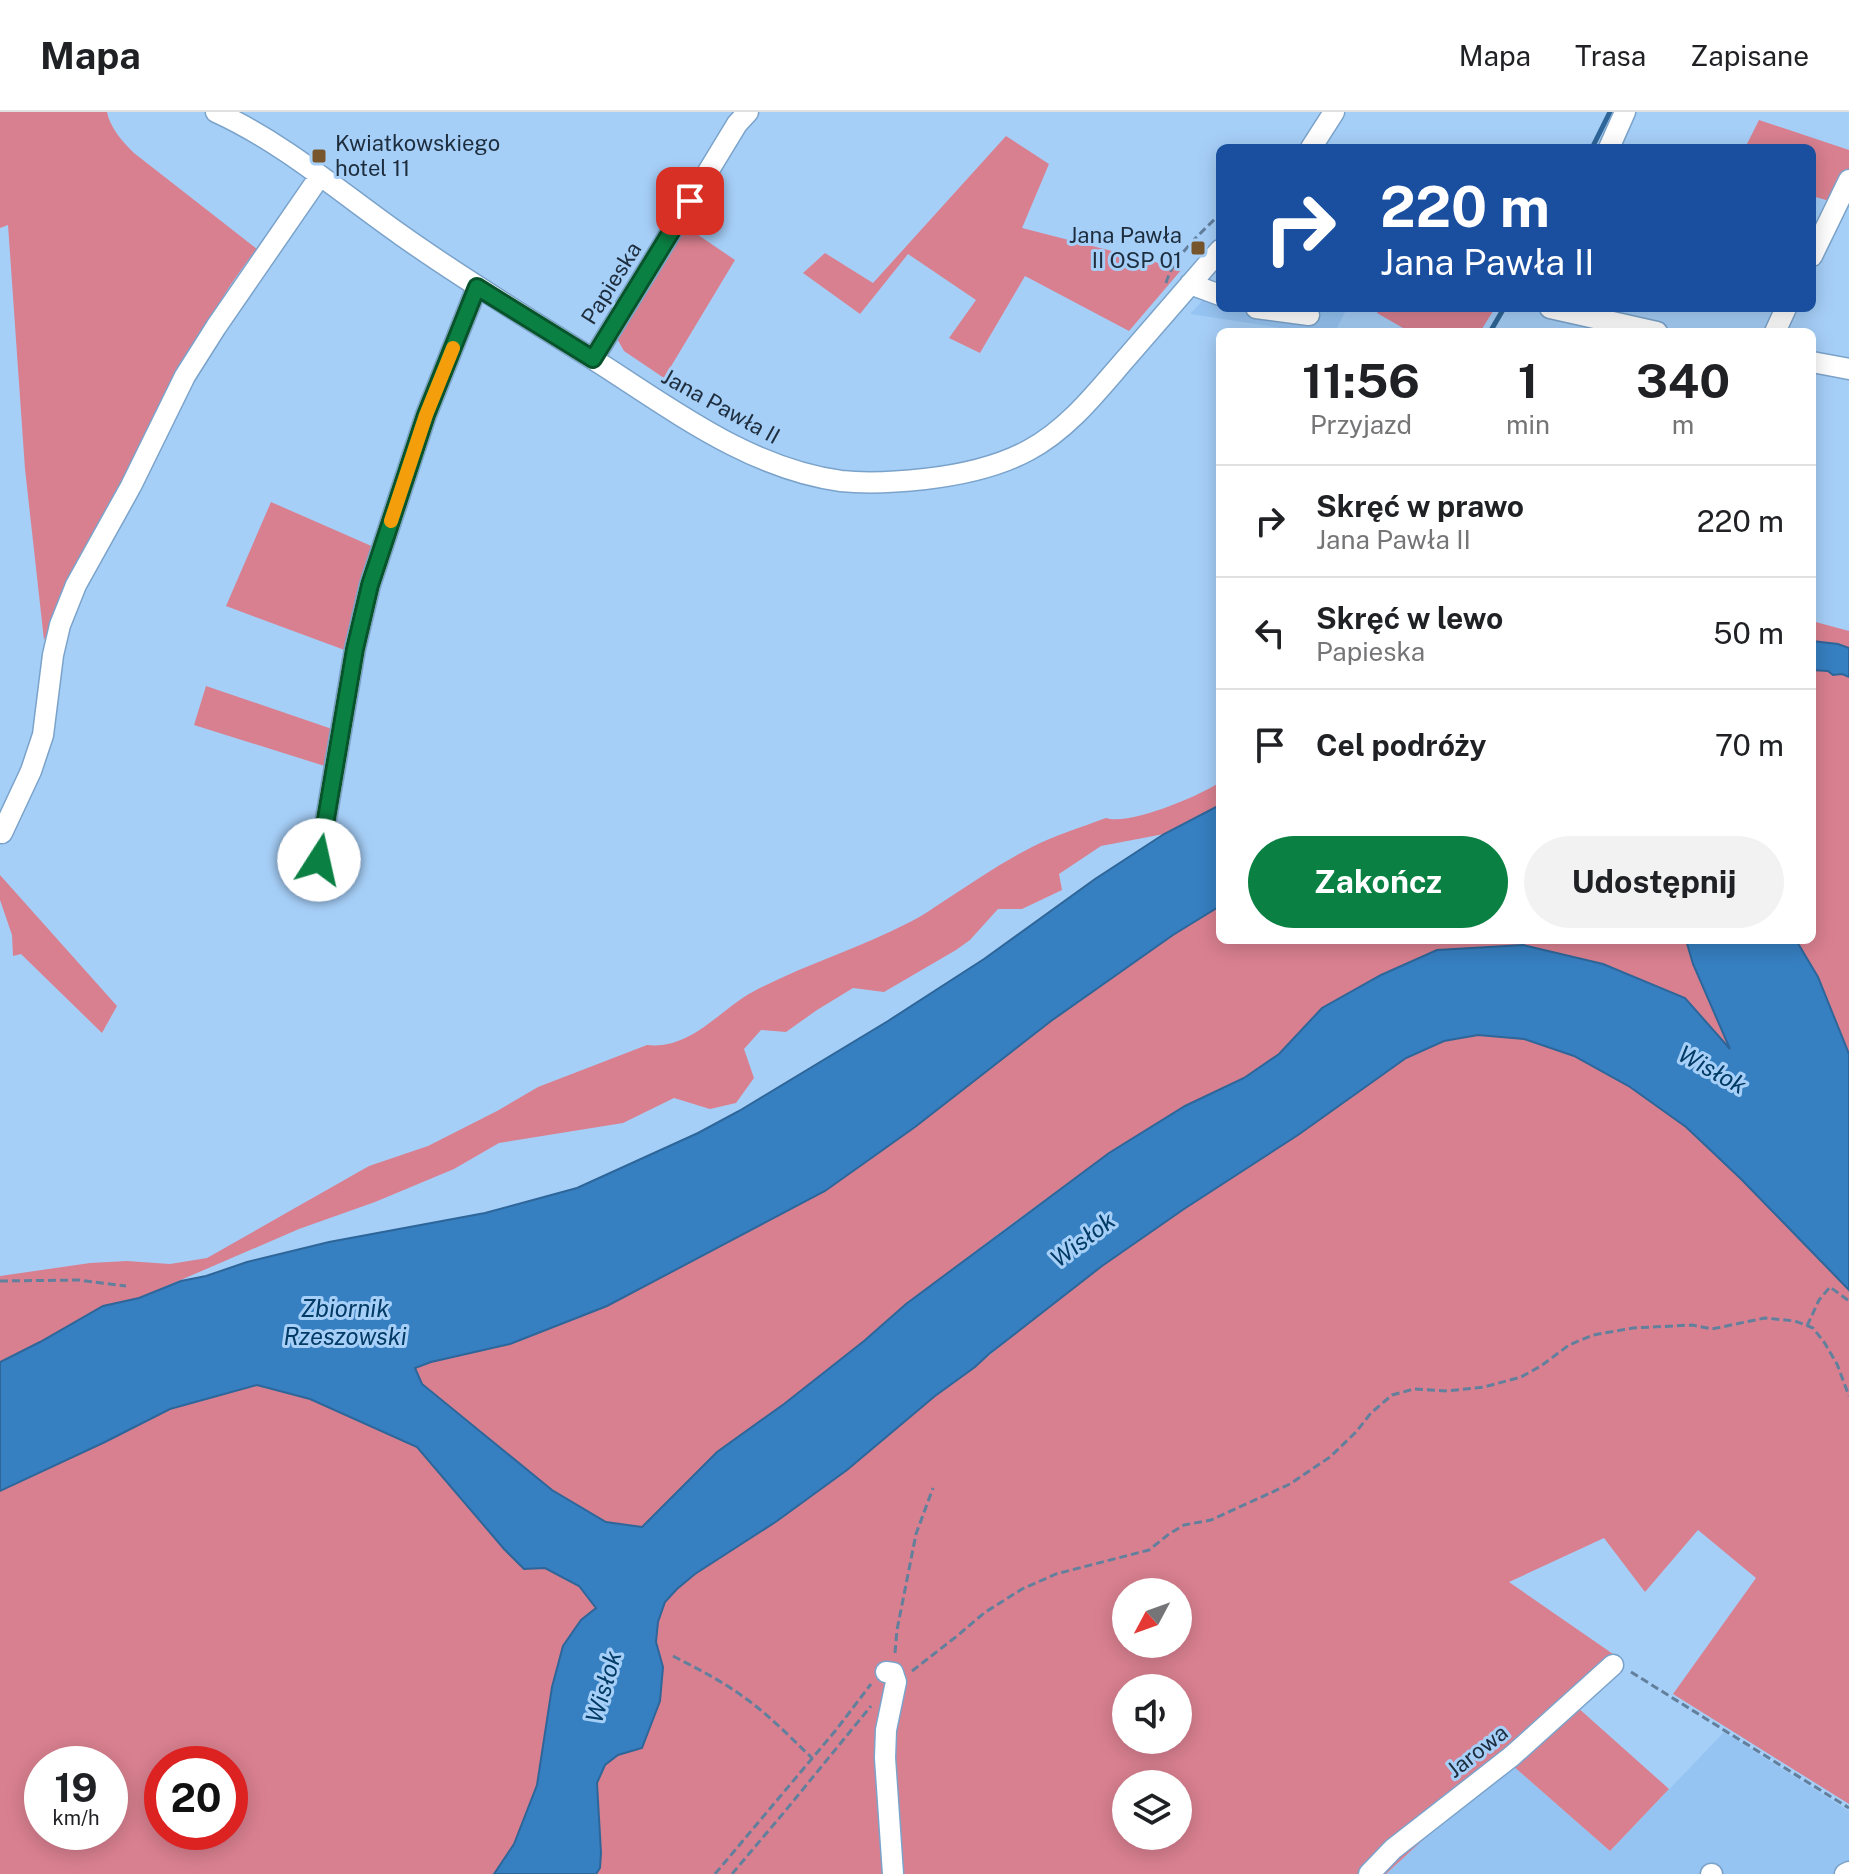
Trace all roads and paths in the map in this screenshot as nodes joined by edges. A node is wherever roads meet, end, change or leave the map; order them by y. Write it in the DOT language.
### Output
graph roads {
  1 [pos="216,112"];
  2 [pos="748,112"];
  3 [pos="1334,112"];
  4 [pos="1625,112"];
  5 [pos="1314,144"];
  6 [pos="1611,144"];
  7 [pos="320,176"];
  8 [pos="1849,180"];
  9 [pos="1216,218"];
  10 [pos="1816,248"];
  11 [pos="1216,255"];
  12 [pos="1190,284"];
  13 [pos="475,285"];
  14 [pos="1165,285"];
  15 [pos="1216,294"];
  16 [pos="1290,312"];
  17 [pos="1568,312"];
  18 [pos="1309,315"];
  19 [pos="1639,328"];
  20 [pos="593,359"];
  21 [pos="1816,363"];
  22 [pos="1849,369"];
  23 [pos="2,833"];
  24 [pos="319,860"];
  25 [pos="0,1281"];
  26 [pos="126,1286"];
  27 [pos="1849,1301"];
  28 [pos="1807,1326"];
  29 [pos="1849,1396"];
  30 [pos="933,1488"];
  31 [pos="673,1656"];
  32 [pos="1613,1665"];
  33 [pos="892,1676"];
  34 [pos="870,1706"];
  35 [pos="812,1758"];
  36 [pos="1849,1808"];
  37 [pos="715,1874"];
  38 [pos="732,1874"];
  39 [pos="893,1874"];
  40 [pos="1369,1874"];
  1 -- 7 [label="street, Jana Pawła II"];
  2 -- 20 [label="street, Papieska"];
  3 -- 5 [label="street"];
  4 -- 6 [label="street"];
  7 -- 13 [label="street, Jana Pawła II"];
  7 -- 23 [label="street"];
  8 -- 10 [label="street"];
  9 -- 14 [label="path"];
  11 -- 12 [label="street, Jana Pawła II"];
  12 -- 15 [label="street"];
  12 -- 20 [label="street, Jana Pawła II"];
  13 -- 20 [label="street, Jana Pawła II"];
  13 -- 24 [label="street"];
  16 -- 18 [label="street"];
  17 -- 19 [label="street"];
  21 -- 22 [label="street"];
  25 -- 26 [label="path"];
  27 -- 28 [label="path"];
  28 -- 29 [label="path"];
  28 -- 33 [label="path"];
  30 -- 33 [label="path"];
  31 -- 35 [label="path"];
  32 -- 36 [label="path"];
  32 -- 40 [label="street, Jarowa"];
  33 -- 35 [label="path"];
  33 -- 39 [label="street"];
  34 -- 38 [label="path"];
  35 -- 37 [label="path"];
}
